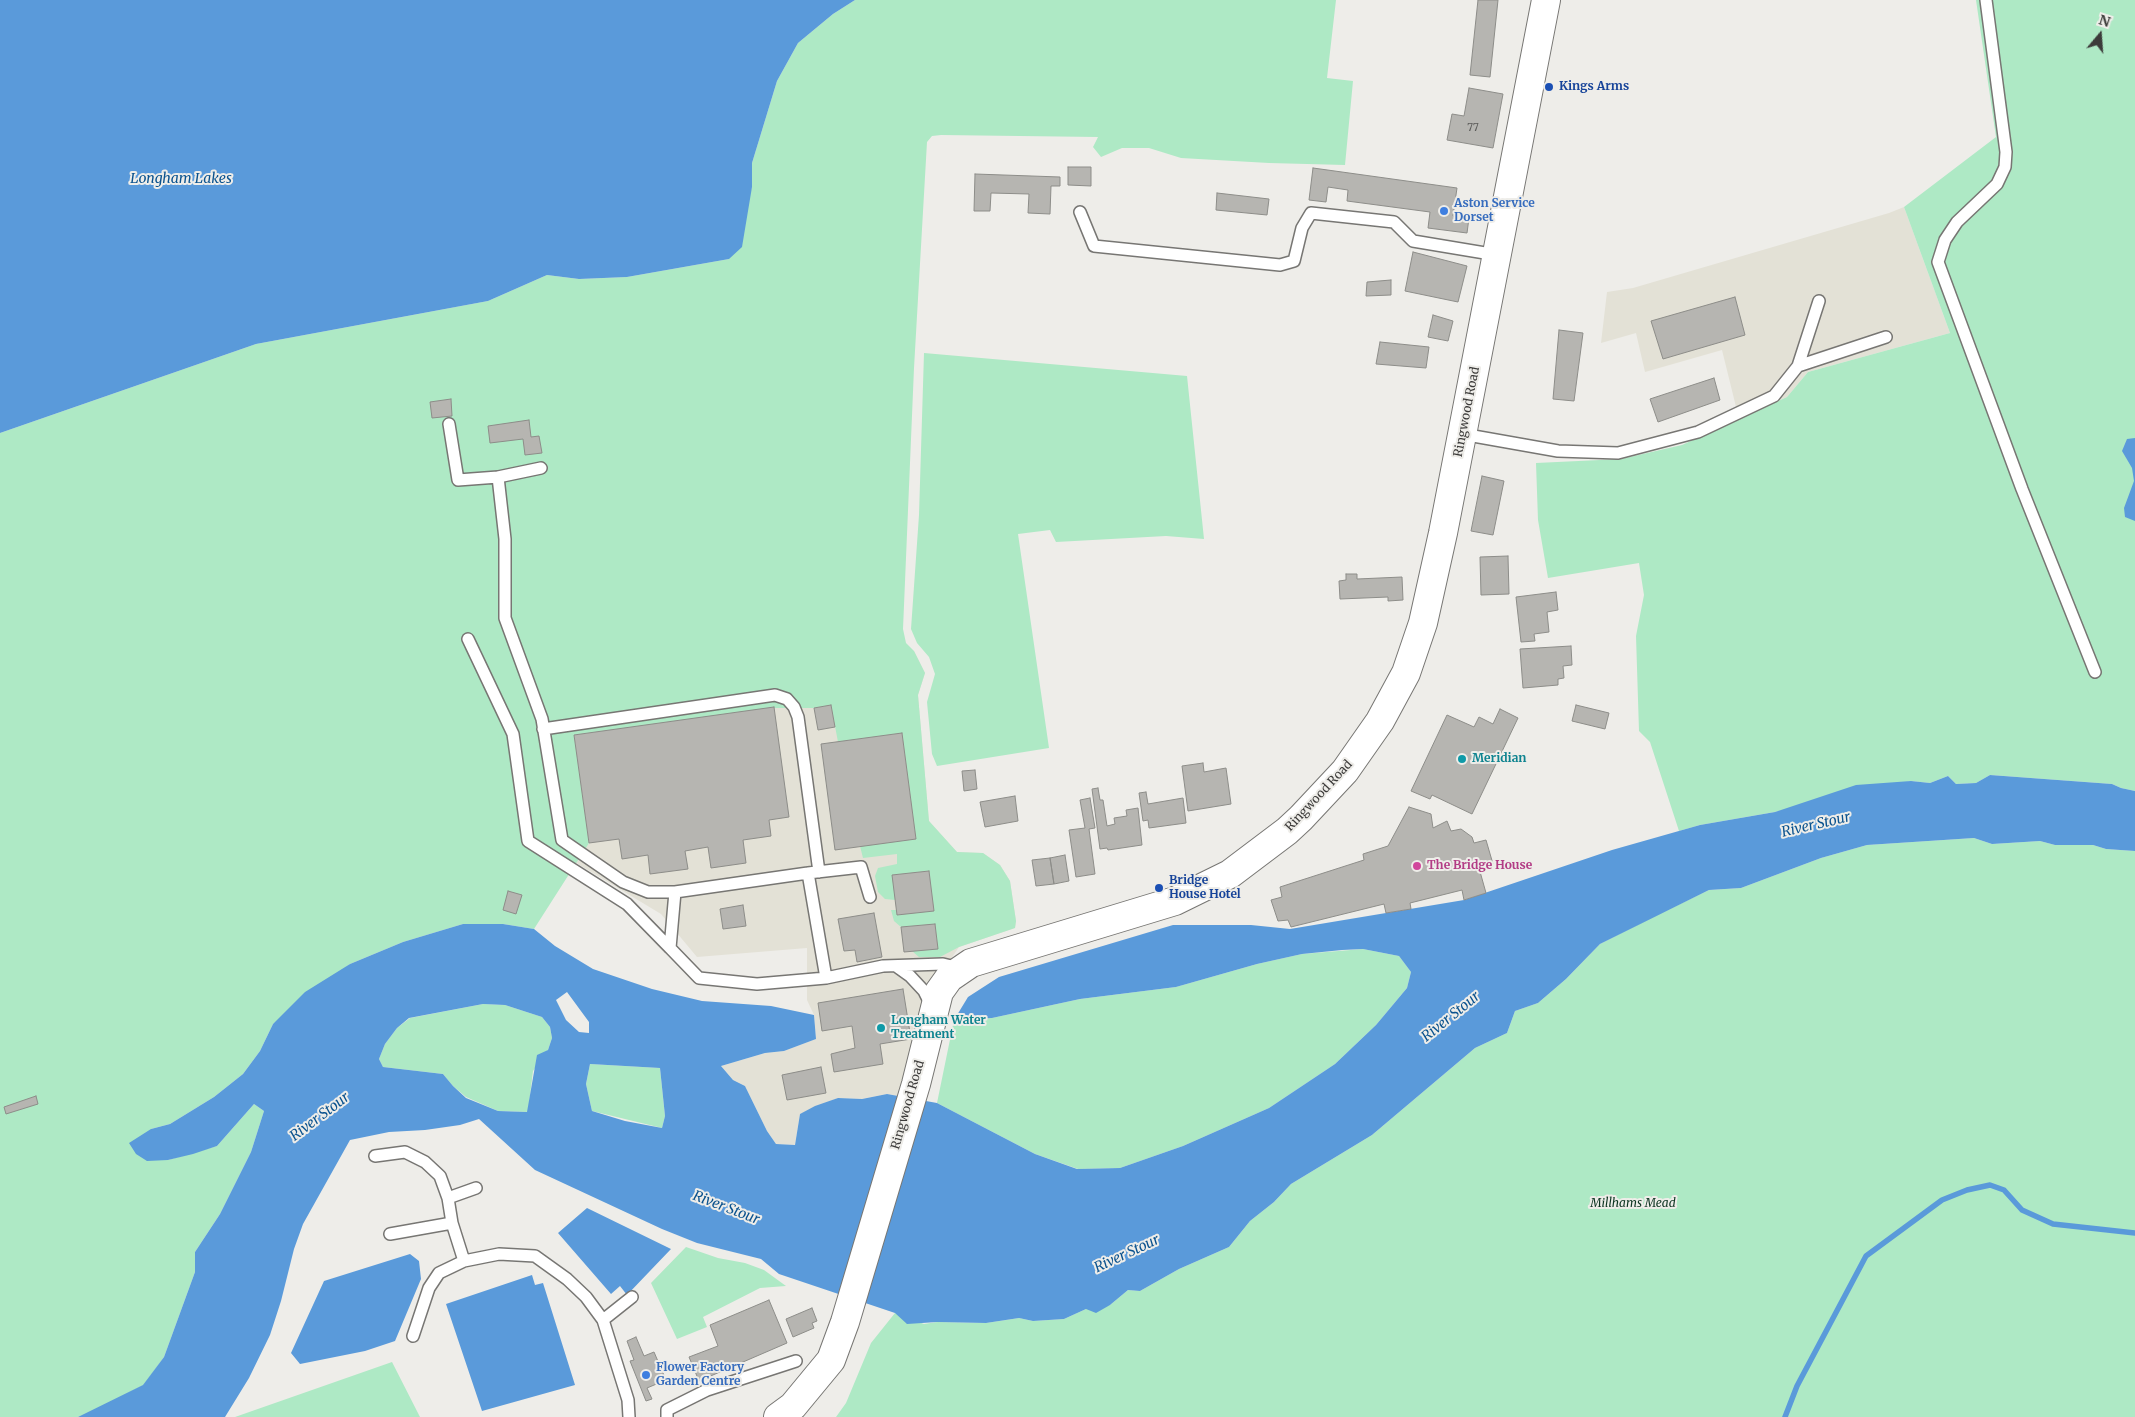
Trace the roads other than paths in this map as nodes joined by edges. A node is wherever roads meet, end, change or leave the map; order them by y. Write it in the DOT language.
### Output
graph roads {
  1 [pos="1546,0"];
  2 [pos="1986,0"];
  3 [pos="1080,212"];
  4 [pos="1497,255"];
  5 [pos="1819,302"];
  6 [pos="1886,337"];
  7 [pos="1798,366"];
  8 [pos="449,424"];
  9 [pos="1462,434"];
  10 [pos="541,468"];
  11 [pos="498,477"];
  12 [pos="468,639"];
  13 [pos="2095,672"];
  14 [pos="543,729"];
  15 [pos="813,873"];
  16 [pos="676,892"];
  17 [pos="870,897"];
  18 [pos="670,948"];
  19 [pos="896,966"];
  20 [pos="962,969"];
  21 [pos="826,978"];
  22 [pos="933,1012"];
  23 [pos="375,1156"];
  24 [pos="476,1188"];
  25 [pos="448,1198"];
  26 [pos="452,1223"];
  27 [pos="390,1234"];
  28 [pos="464,1261"];
  29 [pos="632,1297"];
  30 [pos="603,1320"];
  31 [pos="413,1336"];
  32 [pos="796,1361"];
  33 [pos="629,1417"];
  34 [pos="668,1417"];
  35 [pos="778,1417"];
  1 -- 4 [label="highway, Ringwood Road"];
  2 -- 13 [label="lane"];
  3 -- 4 [label="lane"];
  4 -- 9 [label="highway, Ringwood Road"];
  5 -- 7 [label="lane"];
  6 -- 7 [label="lane"];
  7 -- 9 [label="lane"];
  8 -- 11 [label="lane"];
  9 -- 20 [label="highway, Ringwood Road"];
  10 -- 11 [label="lane"];
  11 -- 14 [label="lane"];
  12 -- 18 [label="lane"];
  14 -- 15 [label="lane"];
  14 -- 16 [label="lane"];
  15 -- 16 [label="lane"];
  15 -- 17 [label="lane"];
  15 -- 21 [label="lane"];
  16 -- 18 [label="lane"];
  18 -- 21 [label="lane"];
  19 -- 20 [label="lane"];
  19 -- 21 [label="lane"];
  19 -- 22 [label="lane"];
  20 -- 22 [label="highway, Ringwood Road"];
  22 -- 35 [label="highway, Ringwood Road"];
  23 -- 25 [label="lane"];
  24 -- 25 [label="lane"];
  25 -- 26 [label="lane"];
  26 -- 27 [label="lane"];
  26 -- 28 [label="lane"];
  28 -- 30 [label="lane"];
  28 -- 31 [label="lane"];
  29 -- 30 [label="lane"];
  30 -- 33 [label="lane"];
  32 -- 34 [label="lane"];
}
